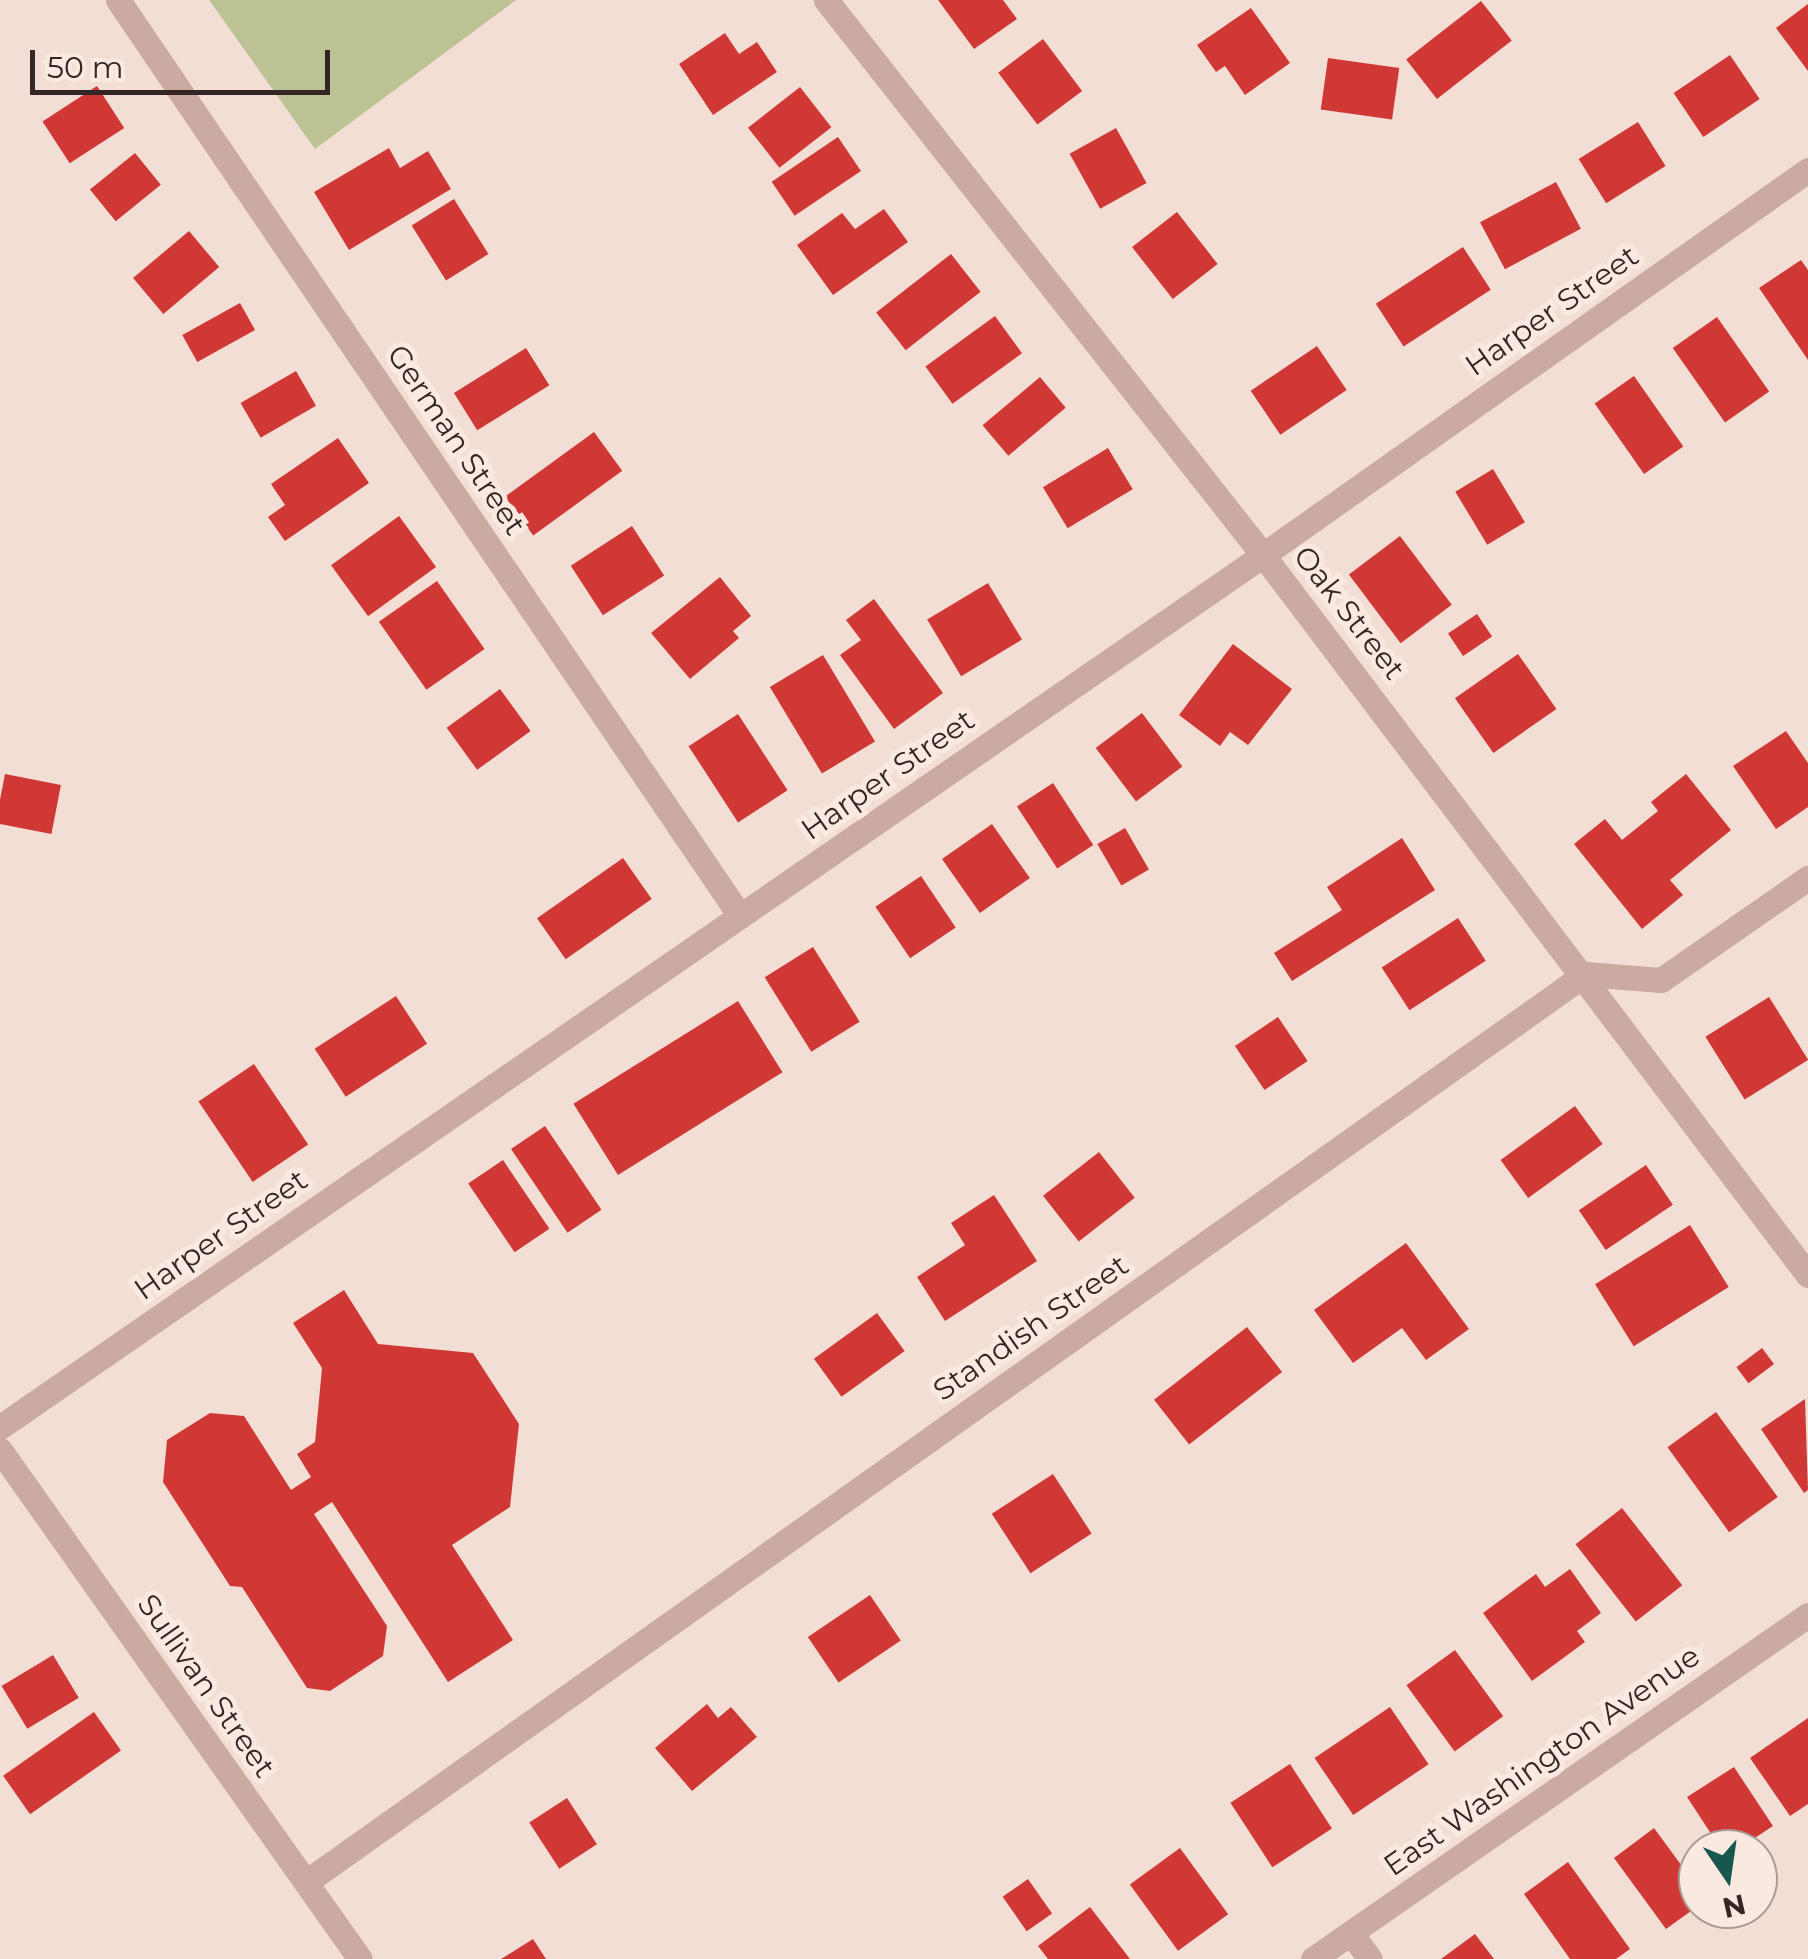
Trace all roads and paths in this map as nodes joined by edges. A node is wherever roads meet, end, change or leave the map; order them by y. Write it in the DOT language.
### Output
graph roads {
  1 [pos="118,0"];
  2 [pos="826,0"];
  3 [pos="1808,170"];
  4 [pos="1263,555"];
  5 [pos="1808,878"];
  6 [pos="740,916"];
  7 [pos="1585,974"];
  8 [pos="1808,1274"];
  9 [pos="0,1426"];
  10 [pos="0,1450"];
  11 [pos="1808,1616"];
  12 [pos="306,1882"];
  13 [pos="1351,1932"];
  14 [pos="360,1959"];
  15 [pos="1313,1959"];
  16 [pos="1370,1959"];
  1 -- 6 [label="street, German Street"];
  2 -- 4 [label="street, Oak Street"];
  3 -- 4 [label="street, Harper Street"];
  4 -- 6 [label="street, Harper Street"];
  4 -- 7 [label="street, Oak Street"];
  5 -- 7 [label="street"];
  6 -- 9 [label="street, Harper Street"];
  7 -- 8 [label="street, Oak Street"];
  7 -- 12 [label="street, Standish Street"];
  10 -- 12 [label="street, Sullivan Street"];
  11 -- 13 [label="street, East Washington Avenue"];
  12 -- 14 [label="street, Sullivan Street"];
  13 -- 15 [label="street, East Washington Avenue"];
  13 -- 16 [label="street"];
}
